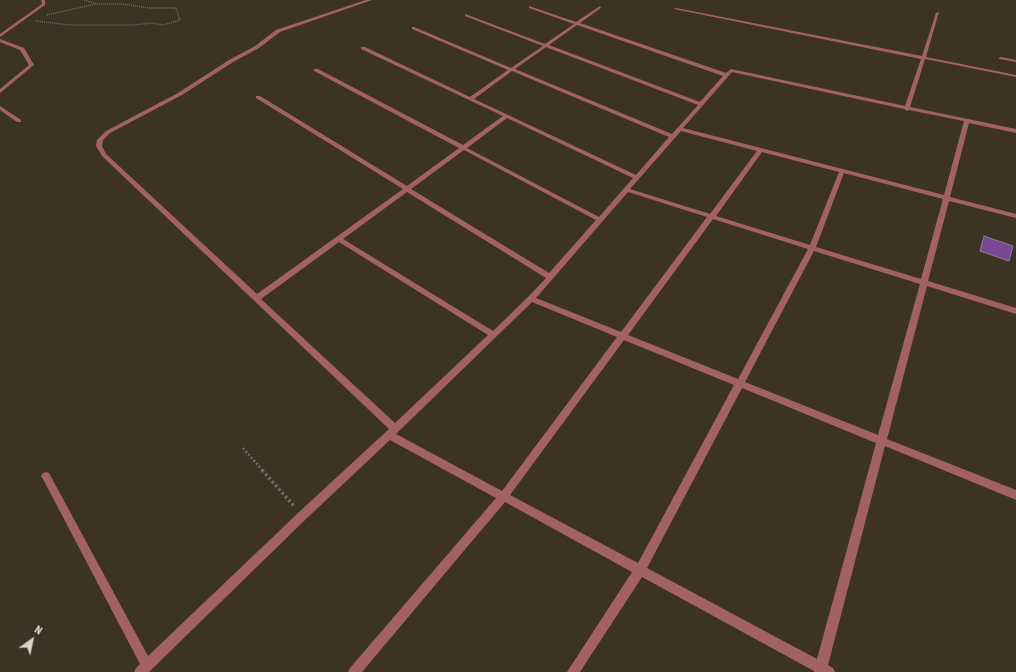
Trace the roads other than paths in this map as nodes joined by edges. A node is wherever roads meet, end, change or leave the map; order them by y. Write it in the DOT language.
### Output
graph roads {
  1 [pos="43,0"];
  2 [pos="370,0"];
  3 [pos="530,7"];
  4 [pos="600,7"];
  5 [pos="676,9"];
  6 [pos="938,13"];
  7 [pos="466,15"];
  8 [pos="577,23"];
  9 [pos="414,28"];
  10 [pos="0,36"];
  11 [pos="0,40"];
  12 [pos="546,45"];
  13 [pos="363,48"];
  14 [pos="924,58"];
  15 [pos="1000,58"];
  16 [pos="1016,61"];
  17 [pos="512,69"];
  18 [pos="316,70"];
  19 [pos="726,75"];
  20 [pos="1016,76"];
  21 [pos="0,92"];
  22 [pos="258,97"];
  23 [pos="470,99"];
  24 [pos="701,104"];
  25 [pos="0,108"];
  26 [pos="907,108"];
  27 [pos="507,116"];
  28 [pos="19,120"];
  29 [pos="967,120"];
  30 [pos="680,129"];
  31 [pos="1016,131"];
  32 [pos="673,137"];
  33 [pos="464,148"];
  34 [pos="761,150"];
  35 [pos="842,171"];
  36 [pos="637,178"];
  37 [pos="408,189"];
  38 [pos="626,190"];
  39 [pos="946,198"];
  40 [pos="711,216"];
  41 [pos="1016,216"];
  42 [pos="600,220"];
  43 [pos="339,239"];
  44 [pos="812,248"];
  45 [pos="550,277"];
  46 [pos="924,282"];
  47 [pos="257,298"];
  48 [pos="531,299"];
  49 [pos="1016,311"];
  50 [pos="494,335"];
  51 [pos="622,336"];
  52 [pos="739,384"];
  53 [pos="392,432"];
  54 [pos="882,441"];
  55 [pos="46,476"];
  56 [pos="1016,495"];
  57 [pos="503,497"];
  58 [pos="640,570"];
  59 [pos="144,668"];
  60 [pos="824,671"];
  61 [pos="354,672"];
  62 [pos="573,672"];
  1 -- 10 [label="street"];
  2 -- 47 [label="street"];
  3 -- 8 [label="street"];
  4 -- 8 [label="street"];
  5 -- 14 [label="street"];
  6 -- 14 [label="street"];
  7 -- 12 [label="street"];
  8 -- 12 [label="street"];
  8 -- 19 [label="street"];
  9 -- 17 [label="street"];
  11 -- 21 [label="street"];
  12 -- 17 [label="street"];
  12 -- 24 [label="street"];
  13 -- 23 [label="street"];
  14 -- 20 [label="street"];
  14 -- 26 [label="street"];
  15 -- 16 [label="street"];
  17 -- 23 [label="street"];
  17 -- 32 [label="street"];
  18 -- 33 [label="street"];
  19 -- 24 [label="street"];
  19 -- 26 [label="street"];
  22 -- 37 [label="street"];
  23 -- 27 [label="street"];
  24 -- 30 [label="street"];
  25 -- 28 [label="street"];
  26 -- 29 [label="street"];
  27 -- 33 [label="street"];
  27 -- 36 [label="street"];
  29 -- 31 [label="street"];
  29 -- 39 [label="street"];
  30 -- 32 [label="street"];
  30 -- 34 [label="street"];
  32 -- 36 [label="street"];
  33 -- 37 [label="street"];
  33 -- 42 [label="street"];
  34 -- 35 [label="street"];
  34 -- 40 [label="street"];
  35 -- 39 [label="street"];
  35 -- 44 [label="street"];
  36 -- 38 [label="street"];
  37 -- 43 [label="street"];
  37 -- 45 [label="street"];
  38 -- 40 [label="street"];
  38 -- 42 [label="street"];
  39 -- 41 [label="street"];
  39 -- 46 [label="street"];
  40 -- 44 [label="street"];
  40 -- 51 [label="street"];
  42 -- 45 [label="street"];
  43 -- 47 [label="street"];
  43 -- 50 [label="street"];
  44 -- 46 [label="street"];
  44 -- 52 [label="street"];
  45 -- 48 [label="street"];
  46 -- 49 [label="street"];
  46 -- 54 [label="street"];
  47 -- 53 [label="street"];
  48 -- 50 [label="street"];
  48 -- 51 [label="street"];
  50 -- 53 [label="street"];
  51 -- 52 [label="street"];
  51 -- 57 [label="street"];
  52 -- 54 [label="street"];
  52 -- 58 [label="street"];
  53 -- 57 [label="street"];
  53 -- 59 [label="street"];
  54 -- 56 [label="street"];
  54 -- 60 [label="street"];
  55 -- 59 [label="street"];
  57 -- 58 [label="street"];
  57 -- 61 [label="street"];
  58 -- 60 [label="street"];
  58 -- 62 [label="street"];
}
